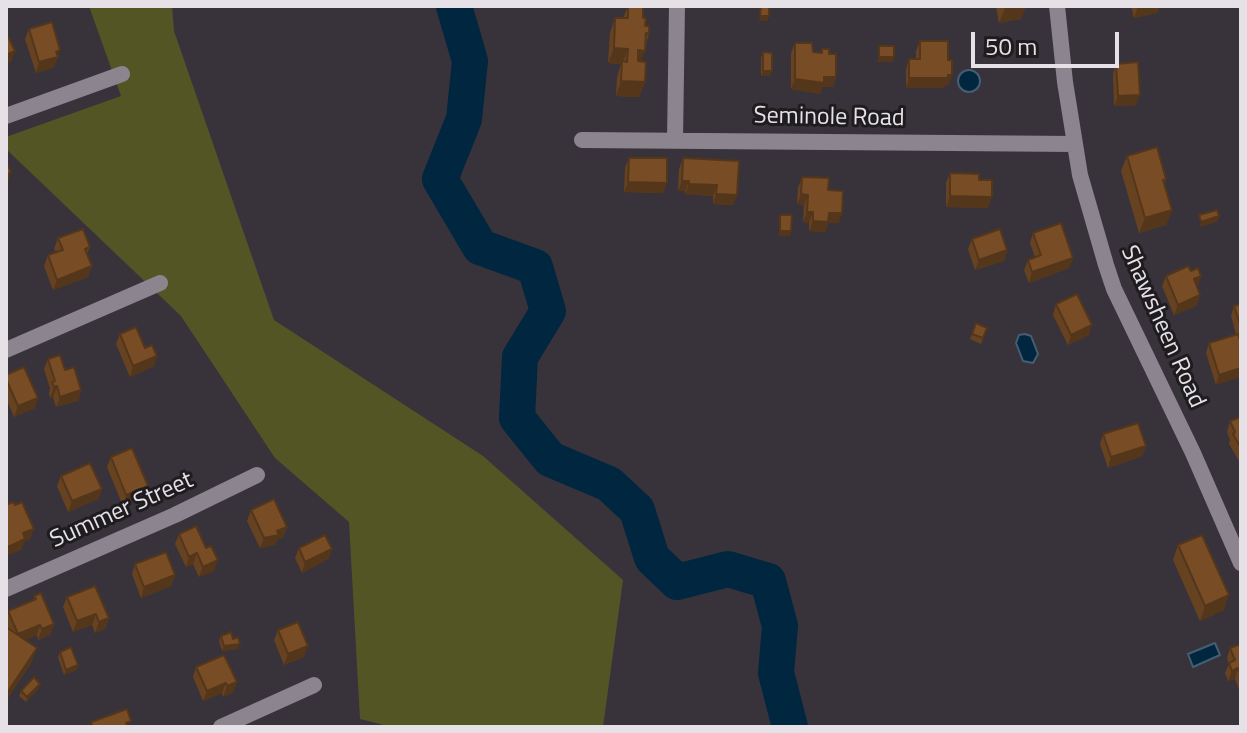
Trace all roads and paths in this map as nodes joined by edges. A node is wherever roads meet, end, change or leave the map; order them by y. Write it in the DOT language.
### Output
graph roads {
  1 [pos="677,6"];
  2 [pos="1057,6"];
  3 [pos="122,74"];
  4 [pos="6,116"];
  5 [pos="582,140"];
  6 [pos="675,140"];
  7 [pos="1075,144"];
  8 [pos="160,283"];
  9 [pos="6,350"];
  10 [pos="257,475"];
  11 [pos="1241,563"];
  12 [pos="6,589"];
  13 [pos="314,685"];
  14 [pos="221,727"];
  1 -- 6 [label="street"];
  2 -- 7 [label="street, Shawsheen Road"];
  3 -- 4 [label="street"];
  5 -- 6 [label="street, Seminole Road"];
  6 -- 7 [label="street, Seminole Road"];
  7 -- 11 [label="street, Shawsheen Road"];
  8 -- 9 [label="street"];
  10 -- 12 [label="street, Summer Street"];
  13 -- 14 [label="street"];
}
